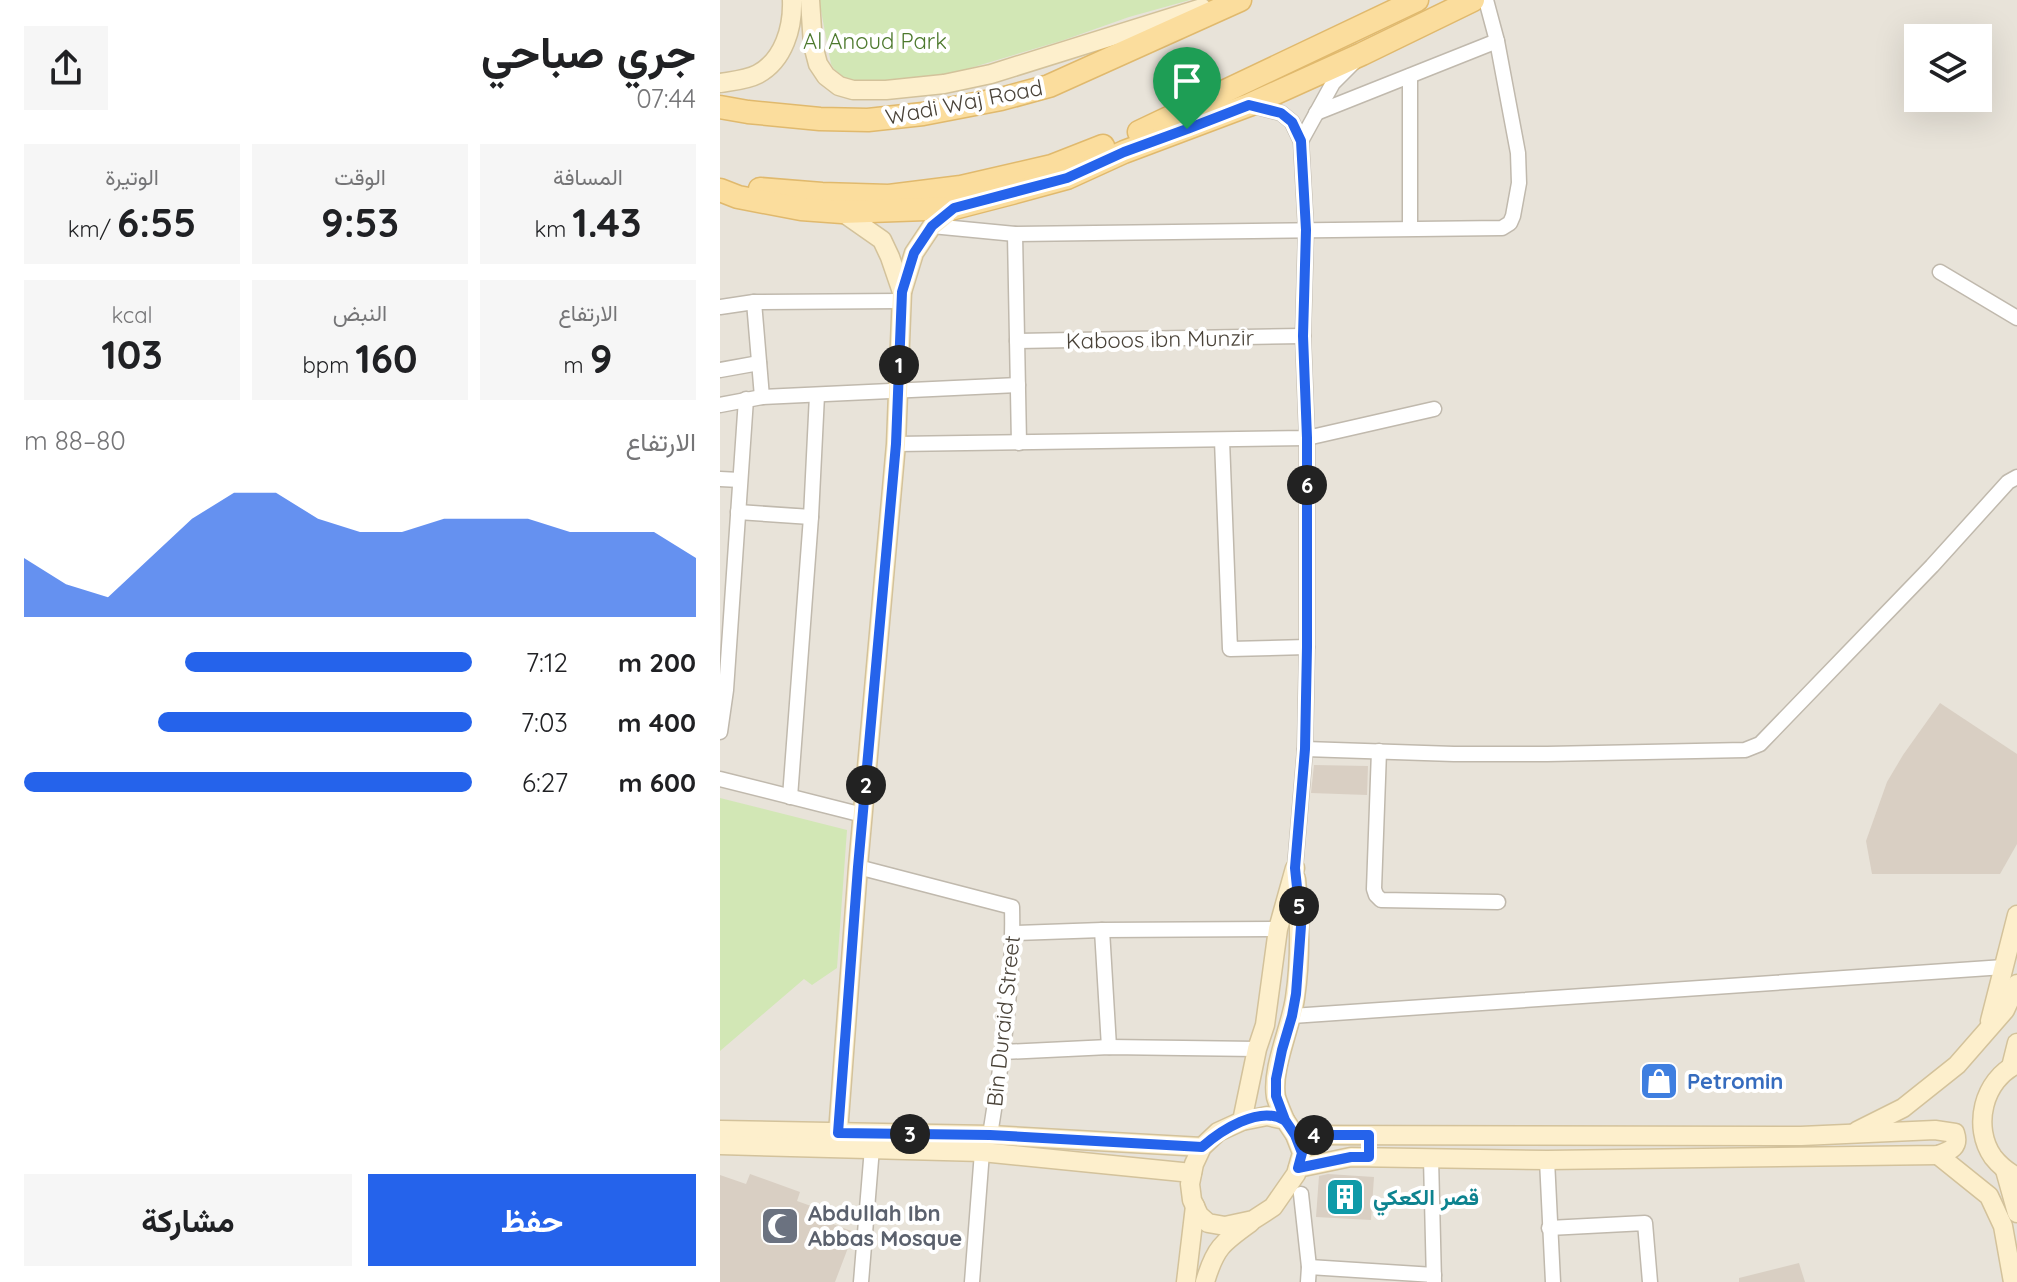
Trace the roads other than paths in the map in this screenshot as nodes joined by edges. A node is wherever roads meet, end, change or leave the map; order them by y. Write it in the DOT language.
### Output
graph roads {
  1 [pos="792,0"];
  2 [pos="810,0"];
  3 [pos="1228,0"];
  4 [pos="1240,0"];
  5 [pos="1417,0"];
  6 [pos="1473,0"];
  7 [pos="1486,0"];
  8 [pos="1497,41"];
  9 [pos="1362,54"];
  10 [pos="1410,76"];
  11 [pos="720,83"];
  12 [pos="1249,105"];
  13 [pos="720,107"];
  14 [pos="1316,113"];
  15 [pos="1301,141"];
  16 [pos="720,181"];
  17 [pos="720,190"];
  18 [pos="954,208"];
  19 [pos="842,212"];
  20 [pos="932,226"];
  21 [pos="1410,228"];
  22 [pos="1306,230"];
  23 [pos="1015,234"];
  24 [pos="1940,272"];
  25 [pos="901,297"];
  26 [pos="754,302"];
  27 [pos="720,307"];
  28 [pos="2017,318"];
  29 [pos="1303,336"];
  30 [pos="1017,341"];
  31 [pos="759,363"];
  32 [pos="720,370"];
  33 [pos="1018,385"];
  34 [pos="899,391"];
  35 [pos="817,395"];
  36 [pos="762,397"];
  37 [pos="746,399"];
  38 [pos="720,405"];
  39 [pos="1434,409"];
  40 [pos="1307,438"];
  41 [pos="1222,440"];
  42 [pos="1019,443"];
  43 [pos="896,444"];
  44 [pos="2017,477"];
  45 [pos="720,479"];
  46 [pos="740,480"];
  47 [pos="738,512"];
  48 [pos="811,517"];
  49 [pos="1307,647"];
  50 [pos="720,732"];
  51 [pos="1305,749"];
  52 [pos="1379,751"];
  53 [pos="720,779"];
  54 [pos="790,797"];
  55 [pos="863,815"];
  56 [pos="858,867"];
  57 [pos="1295,868"];
  58 [pos="1498,902"];
  59 [pos="2017,915"];
  60 [pos="1278,929"];
  61 [pos="1102,930"];
  62 [pos="1013,933"];
  63 [pos="2004,967"];
  64 [pos="2017,984"];
  65 [pos="1292,1016"];
  66 [pos="1986,1032"];
  67 [pos="2017,1043"];
  68 [pos="1109,1047"];
  69 [pos="1257,1049"];
  70 [pos="1003,1052"];
  71 [pos="2014,1066"];
  72 [pos="1242,1121"];
  73 [pos="1290,1128"];
  74 [pos="720,1130"];
  75 [pos="838,1133"];
  76 [pos="1852,1134"];
  77 [pos="1369,1135"];
  78 [pos="986,1144"];
  79 [pos="720,1145"];
  80 [pos="1202,1147"];
  81 [pos="872,1148"];
  82 [pos="1938,1155"];
  83 [pos="1369,1157"];
  84 [pos="1431,1158"];
  85 [pos="1547,1160"];
  86 [pos="1298,1168"];
  87 [pos="1192,1173"];
  88 [pos="2011,1174"];
  89 [pos="1301,1194"];
  90 [pos="1195,1206"];
  91 [pos="2017,1213"];
  92 [pos="1253,1220"];
  93 [pos="1549,1228"];
  94 [pos="1308,1274"];
  95 [pos="1434,1278"];
  96 [pos="861,1282"];
  97 [pos="972,1282"];
  98 [pos="1186,1282"];
  99 [pos="1205,1282"];
  100 [pos="1553,1282"];
  101 [pos="1650,1282"];
  102 [pos="2013,1282"];
  1 -- 11 [label="street"];
  2 -- 3 [label="street"];
  4 -- 13 [label="main road, Wadi Waj Road"];
  5 -- 16 [label="main road"];
  6 -- 9 [label="main road"];
  7 -- 8 [label="street"];
  8 -- 10 [label="street"];
  8 -- 21 [label="street"];
  9 -- 12 [label="main road"];
  9 -- 14 [label="street"];
  10 -- 14 [label="street"];
  10 -- 21 [label="street"];
  12 -- 15 [label="street"];
  12 -- 18 [label="main road"];
  14 -- 15 [label="street"];
  15 -- 22 [label="street"];
  17 -- 19 [label="main road"];
  18 -- 19 [label="main road"];
  18 -- 20 [label="street"];
  19 -- 25 [label="street"];
  20 -- 23 [label="street"];
  20 -- 25 [label="street"];
  21 -- 22 [label="street"];
  22 -- 23 [label="street"];
  22 -- 29 [label="street"];
  23 -- 30 [label="street"];
  24 -- 28 [label="street"];
  25 -- 26 [label="street"];
  25 -- 34 [label="street"];
  26 -- 27 [label="street"];
  26 -- 31 [label="street"];
  29 -- 30 [label="street, Kaboos ibn Munzir"];
  29 -- 40 [label="street"];
  30 -- 33 [label="street"];
  31 -- 32 [label="street"];
  31 -- 36 [label="street"];
  33 -- 34 [label="street"];
  33 -- 42 [label="street"];
  34 -- 35 [label="street"];
  34 -- 43 [label="street"];
  35 -- 36 [label="street"];
  35 -- 48 [label="street"];
  36 -- 37 [label="street"];
  37 -- 38 [label="street"];
  37 -- 46 [label="street"];
  39 -- 40 [label="street"];
  40 -- 41 [label="street"];
  40 -- 49 [label="street"];
  41 -- 42 [label="street"];
  41 -- 49 [label="street"];
  42 -- 43 [label="street"];
  43 -- 55 [label="street"];
  44 -- 52 [label="street"];
  45 -- 46 [label="street"];
  46 -- 47 [label="street"];
  47 -- 48 [label="street"];
  47 -- 50 [label="street"];
  48 -- 54 [label="street"];
  49 -- 51 [label="street"];
  51 -- 52 [label="street"];
  51 -- 57 [label="street"];
  52 -- 58 [label="street"];
  53 -- 54 [label="street"];
  54 -- 55 [label="street"];
  55 -- 56 [label="street"];
  56 -- 62 [label="street, Bin Duraid Street"];
  56 -- 75 [label="street"];
  57 -- 60 [label="street"];
  57 -- 65 [label="street"];
  59 -- 63 [label="street"];
  60 -- 61 [label="street"];
  60 -- 69 [label="street"];
  61 -- 62 [label="street"];
  61 -- 68 [label="street"];
  62 -- 70 [label="street, Bin Duraid Street"];
  63 -- 65 [label="street"];
  63 -- 66 [label="street"];
  64 -- 66 [label="street"];
  65 -- 73 [label="street"];
  66 -- 76 [label="street"];
  67 -- 71 [label="street"];
  68 -- 69 [label="street"];
  68 -- 70 [label="street"];
  69 -- 72 [label="street"];
  70 -- 78 [label="street, Bin Duraid Street"];
  71 -- 88 [label="street"];
  72 -- 73 [label="street"];
  72 -- 80 [label="street"];
  73 -- 77 [label="street"];
  73 -- 86 [label="street"];
  74 -- 75 [label="street"];
  75 -- 78 [label="street"];
  76 -- 77 [label="street"];
  76 -- 82 [label="street"];
  77 -- 83 [label="street"];
  78 -- 80 [label="street"];
  78 -- 81 [label="street"];
  78 -- 87 [label="street"];
  78 -- 97 [label="street, Bin Duraid Street"];
  79 -- 81 [label="street"];
  80 -- 87 [label="street"];
  81 -- 96 [label="street"];
  82 -- 85 [label="street"];
  82 -- 102 [label="street"];
  83 -- 84 [label="street"];
  83 -- 86 [label="street"];
  84 -- 85 [label="street"];
  84 -- 95 [label="street"];
  85 -- 93 [label="street"];
  86 -- 92 [label="street"];
  87 -- 90 [label="street"];
  88 -- 91 [label="street"];
  89 -- 94 [label="street"];
  90 -- 92 [label="street"];
  90 -- 98 [label="street"];
  92 -- 99 [label="street"];
  93 -- 100 [label="street"];
  93 -- 101 [label="street"];
  94 -- 95 [label="street"];
}
